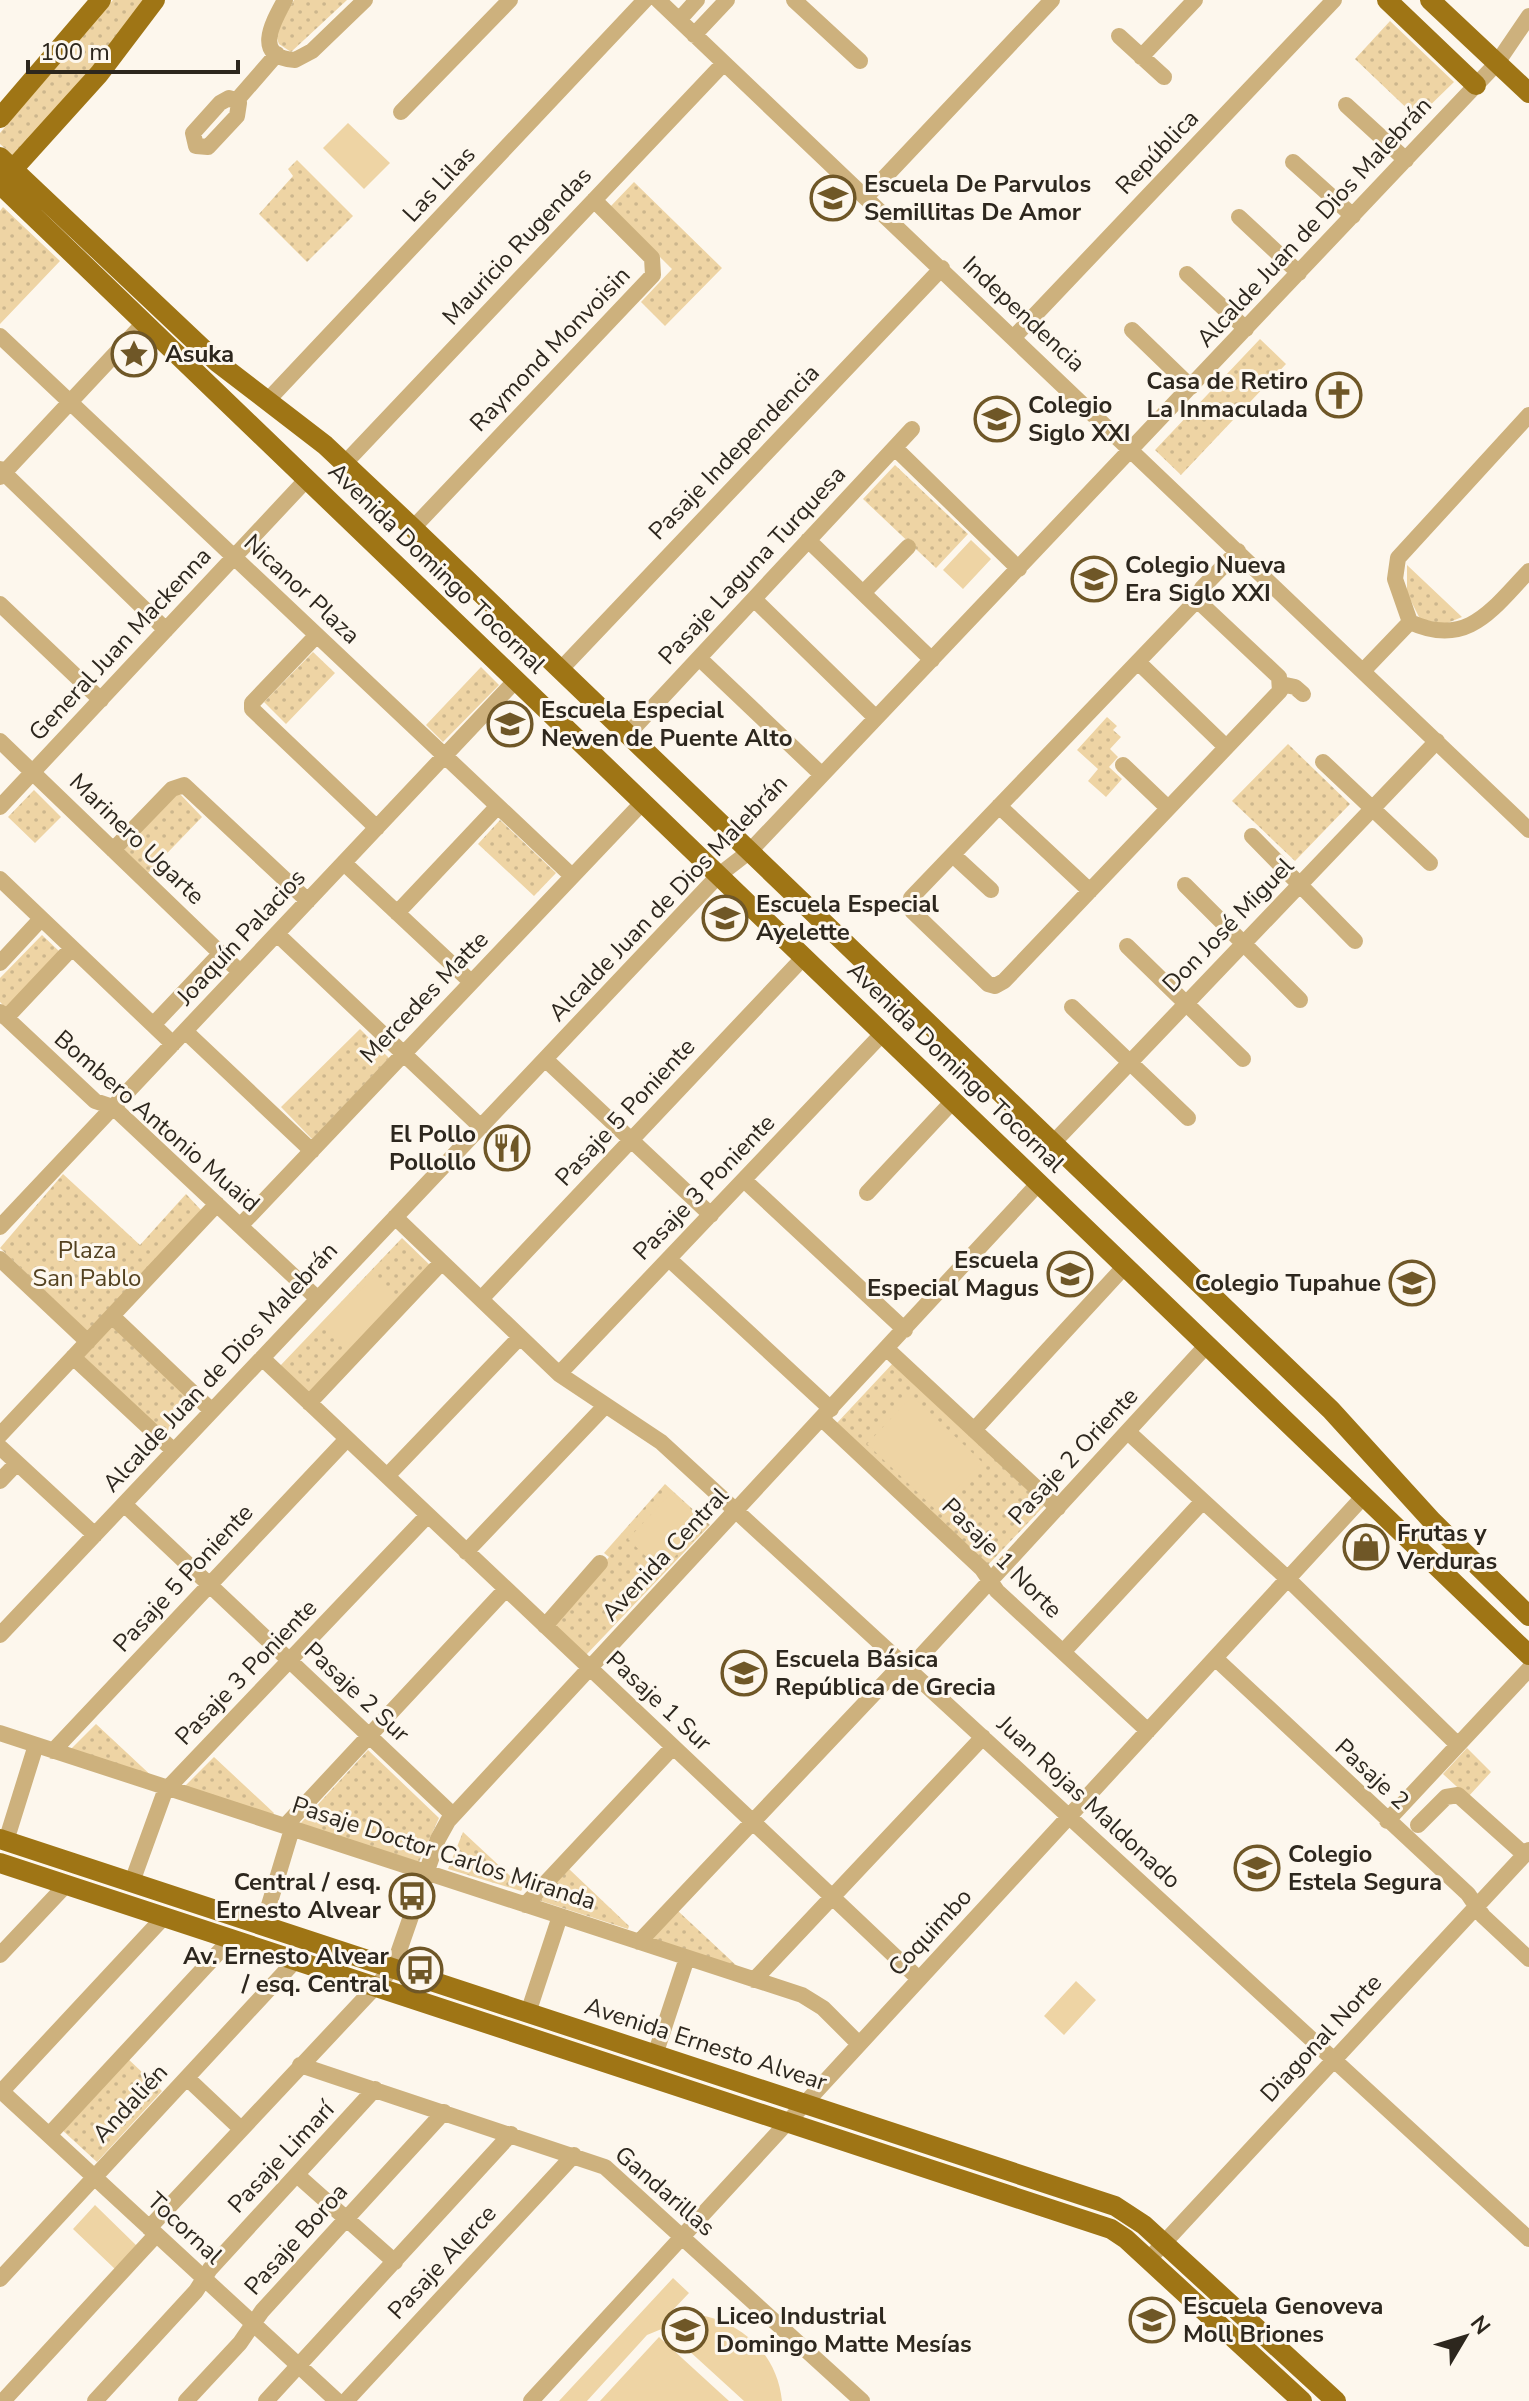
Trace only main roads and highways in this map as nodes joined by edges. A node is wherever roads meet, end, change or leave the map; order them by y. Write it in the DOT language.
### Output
graph roads {
  1 [pos="101,0"];
  2 [pos="155,0"];
  3 [pos="1387,0"];
  4 [pos="1420,8"];
  5 [pos="1476,85"];
  6 [pos="1529,93"];
  7 [pos="0,118"];
  8 [pos="4,170"];
  9 [pos="385,501"];
  10 [pos="351,521"];
  11 [pos="983,1076"];
  12 [pos="953,1101"];
  13 [pos="1135,1223"];
  14 [pos="1108,1249"];
  15 [pos="1529,1616"];
  16 [pos="1529,1655"];
  17 [pos="3,1840"];
  18 [pos="0,1863"];
  19 [pos="1115,2206"];
  20 [pos="1104,2226"];
  21 [pos="1293,2398"];
  22 [pos="1336,2401"];
  1 -- 7 [label="main road"];
  2 -- 8 [label="main road"];
  3 -- 4 [label="main road"];
  4 -- 5 [label="main road"];
  4 -- 6 [label="main road"];
  8 -- 9 [label="main road, Avenida Domingo Tocornal"];
  8 -- 10 [label="main road, Avenida Domingo Tocornal"];
  9 -- 10 [label="main road"];
  9 -- 11 [label="main road, Avenida Domingo Tocornal"];
  10 -- 12 [label="main road, Avenida Domingo Tocornal"];
  11 -- 12 [label="main road"];
  11 -- 13 [label="main road, Avenida Domingo Tocornal"];
  12 -- 14 [label="main road, Avenida Domingo Tocornal"];
  13 -- 14 [label="main road"];
  13 -- 15 [label="main road, Avenida Domingo Tocornal"];
  14 -- 16 [label="main road, Avenida Domingo Tocornal"];
  17 -- 19 [label="main road, Avenida Ernesto Alvear"];
  18 -- 20 [label="main road, Avenida Ernesto Alvear"];
  19 -- 20 [label="main road"];
  19 -- 22 [label="main road, Avenida Ernesto Alvear"];
  20 -- 21 [label="main road, Avenida Ernesto Alvear"];
}
